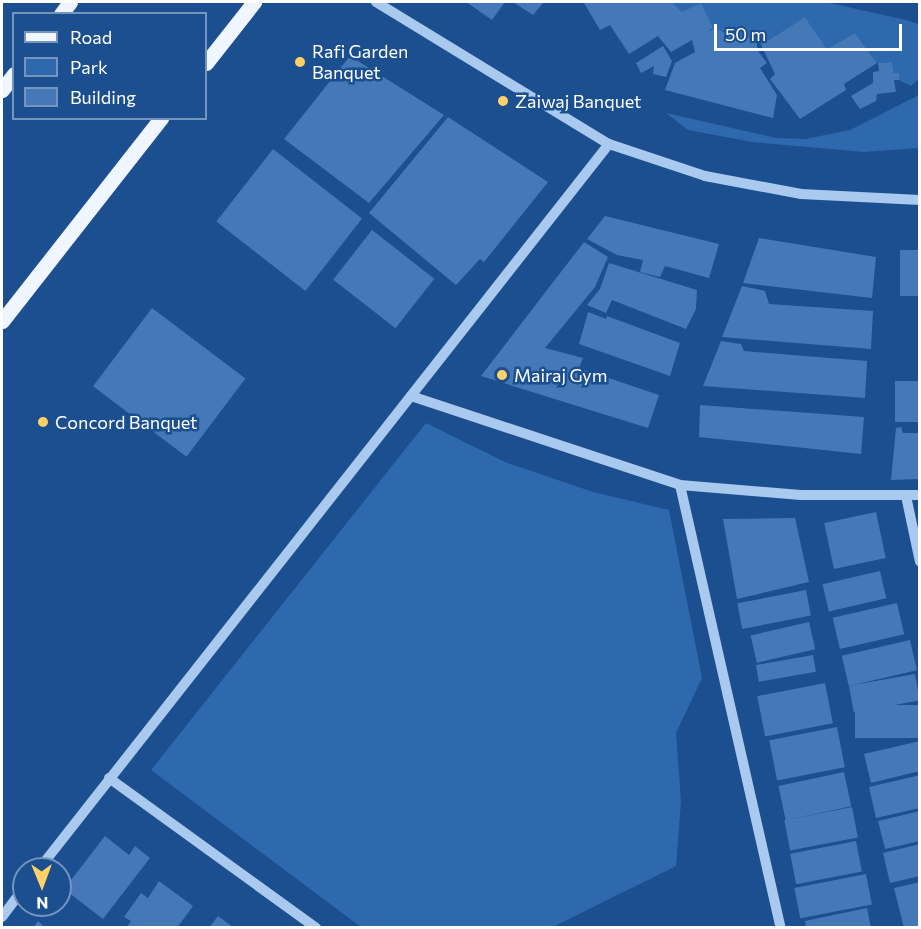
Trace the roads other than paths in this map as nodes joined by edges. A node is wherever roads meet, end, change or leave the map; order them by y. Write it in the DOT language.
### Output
graph roads {
  1 [pos="254,2"];
  2 [pos="376,2"];
  3 [pos="207,62"];
  4 [pos="12,77"];
  5 [pos="2,90"];
  6 [pos="159,120"];
  7 [pos="609,144"];
  8 [pos="920,200"];
  9 [pos="2,321"];
  10 [pos="411,396"];
  11 [pos="680,485"];
  12 [pos="920,495"];
  13 [pos="906,496"];
  14 [pos="920,562"];
  15 [pos="109,778"];
  16 [pos="48,857"];
  17 [pos="12,904"];
  18 [pos="2,917"];
  19 [pos="316,927"];
  20 [pos="781,927"];
  1 -- 3 [label="main road"];
  2 -- 7 [label="street"];
  4 -- 5 [label="main road"];
  6 -- 9 [label="main road"];
  7 -- 8 [label="street"];
  7 -- 10 [label="street"];
  10 -- 11 [label="street"];
  10 -- 15 [label="street"];
  11 -- 13 [label="street"];
  11 -- 20 [label="street"];
  12 -- 13 [label="street"];
  13 -- 14 [label="street"];
  15 -- 16 [label="street"];
  15 -- 19 [label="street"];
  17 -- 18 [label="street"];
}
